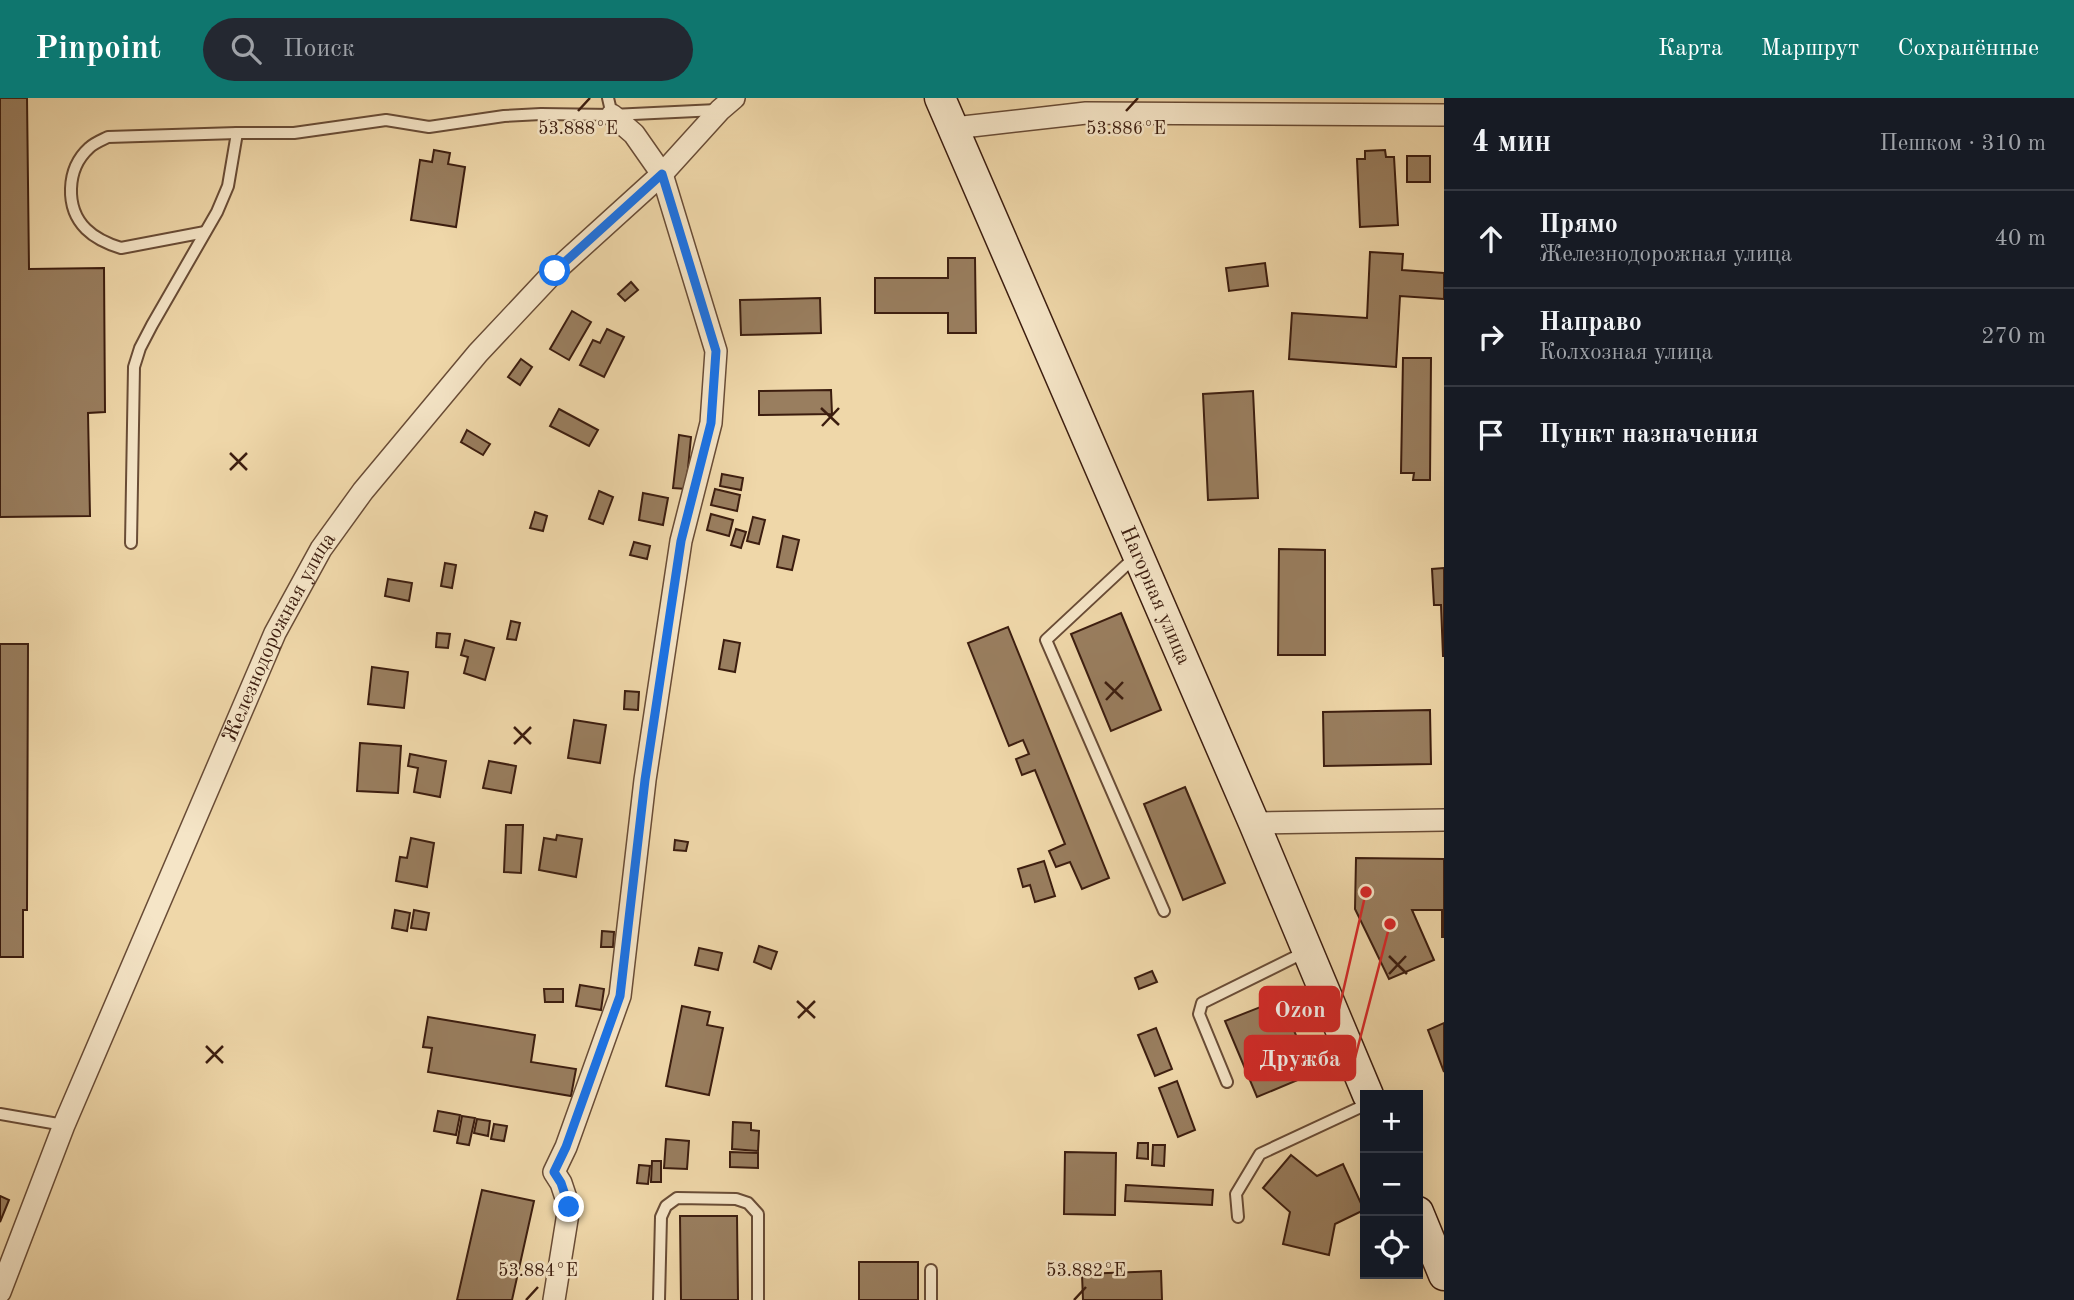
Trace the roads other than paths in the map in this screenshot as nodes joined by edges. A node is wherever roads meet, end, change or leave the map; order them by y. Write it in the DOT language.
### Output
graph roads {
  1 [pos="940,98"];
  2 [pos="727,104"];
  3 [pos="1087,106"];
  4 [pos="610,107"];
  5 [pos="1444,115"];
  6 [pos="954,128"];
  7 [pos="237,133"];
  8 [pos="662,174"];
  9 [pos="205,232"];
  10 [pos="131,543"];
  11 [pos="1138,554"];
  12 [pos="1444,820"];
  13 [pos="1254,823"];
  14 [pos="1164,911"];
  15 [pos="1308,951"];
  16 [pos="1227,1082"];
  17 [pos="1366,1090"];
  18 [pos="1360,1107"];
  19 [pos="0,1114"];
  20 [pos="64,1125"];
  21 [pos="1420,1216"];
  22 [pos="1238,1217"];
  23 [pos="931,1270"];
  24 [pos="1444,1275"];
  25 [pos="0,1292"];
  26 [pos="554,1300"];
  27 [pos="659,1300"];
  28 [pos="758,1300"];
  29 [pos="931,1300"];
  1 -- 6 [label="main road, Нагорная улица"];
  2 -- 4 [label="lane"];
  2 -- 8 [label="street, Железнодорожная улица"];
  3 -- 5 [label="street"];
  3 -- 6 [label="street"];
  4 -- 7 [label="lane"];
  4 -- 8 [label="street"];
  6 -- 11 [label="main road, Нагорная улица"];
  7 -- 9 [label="lane"];
  7 -- 9 [label="lane"];
  8 -- 20 [label="street, Железнодорожная улица"];
  8 -- 26 [label="street"];
  9 -- 10 [label="lane"];
  11 -- 13 [label="main road, Нагорная улица"];
  11 -- 14 [label="lane"];
  12 -- 13 [label="street"];
  13 -- 15 [label="main road, Нагорная улица"];
  15 -- 16 [label="lane"];
  15 -- 17 [label="main road, Нагорная улица"];
  18 -- 22 [label="lane"];
  19 -- 20 [label="lane"];
  20 -- 25 [label="street, Железнодорожная улица"];
  21 -- 24 [label="main road"];
  23 -- 29 [label="lane"];
  27 -- 28 [label="lane"];
}
